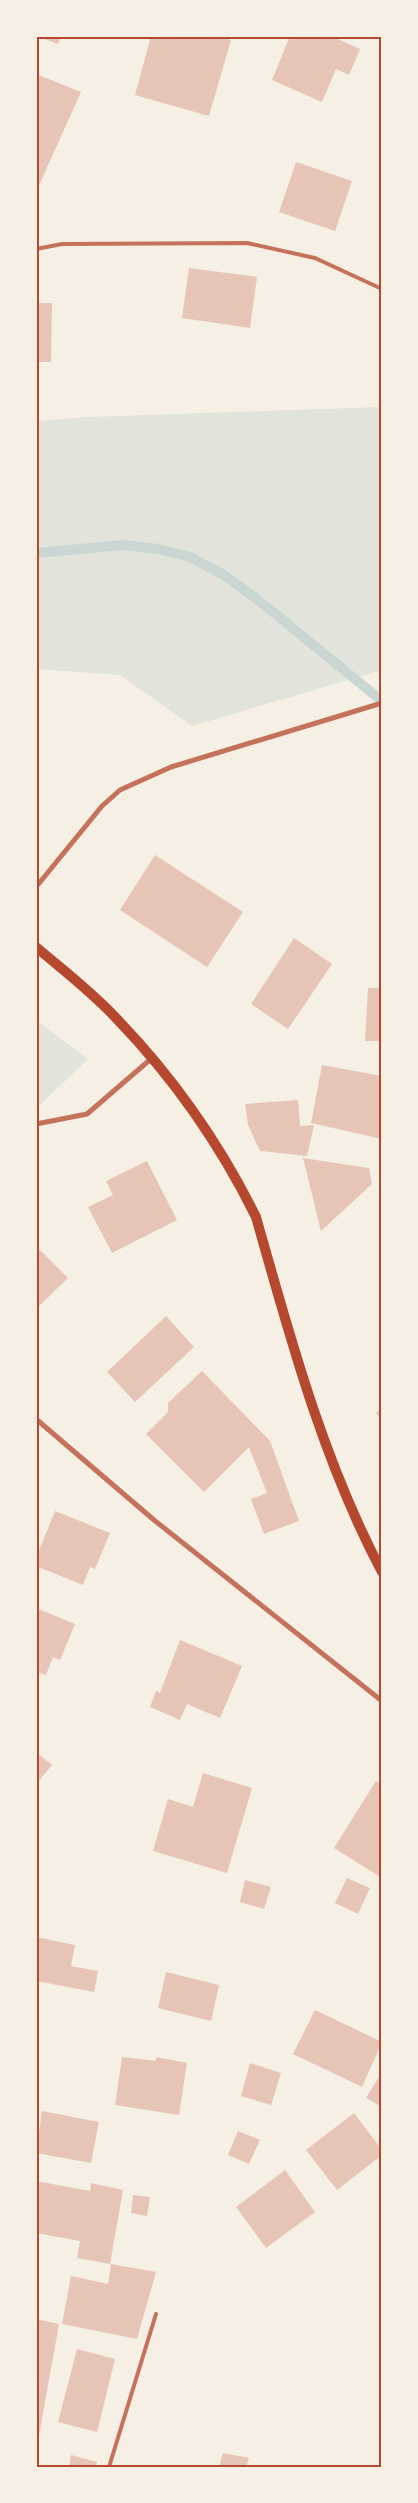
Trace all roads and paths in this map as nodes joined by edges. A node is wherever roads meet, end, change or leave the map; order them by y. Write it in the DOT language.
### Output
graph roads {
  1 [pos="36,249"];
  2 [pos="382,290"];
  3 [pos="382,703"];
  4 [pos="36,887"];
  5 [pos="36,947"];
  6 [pos="152,1058"];
  7 [pos="36,1124"];
  8 [pos="36,1419"];
  9 [pos="382,1572"];
  10 [pos="382,1702"];
  11 [pos="156,2314"];
  12 [pos="108,2467"];
  1 -- 2 [label="lane"];
  3 -- 4 [label="street"];
  5 -- 6 [label="main road"];
  6 -- 7 [label="street"];
  6 -- 9 [label="main road"];
  8 -- 10 [label="street"];
  11 -- 12 [label="lane"];
}
